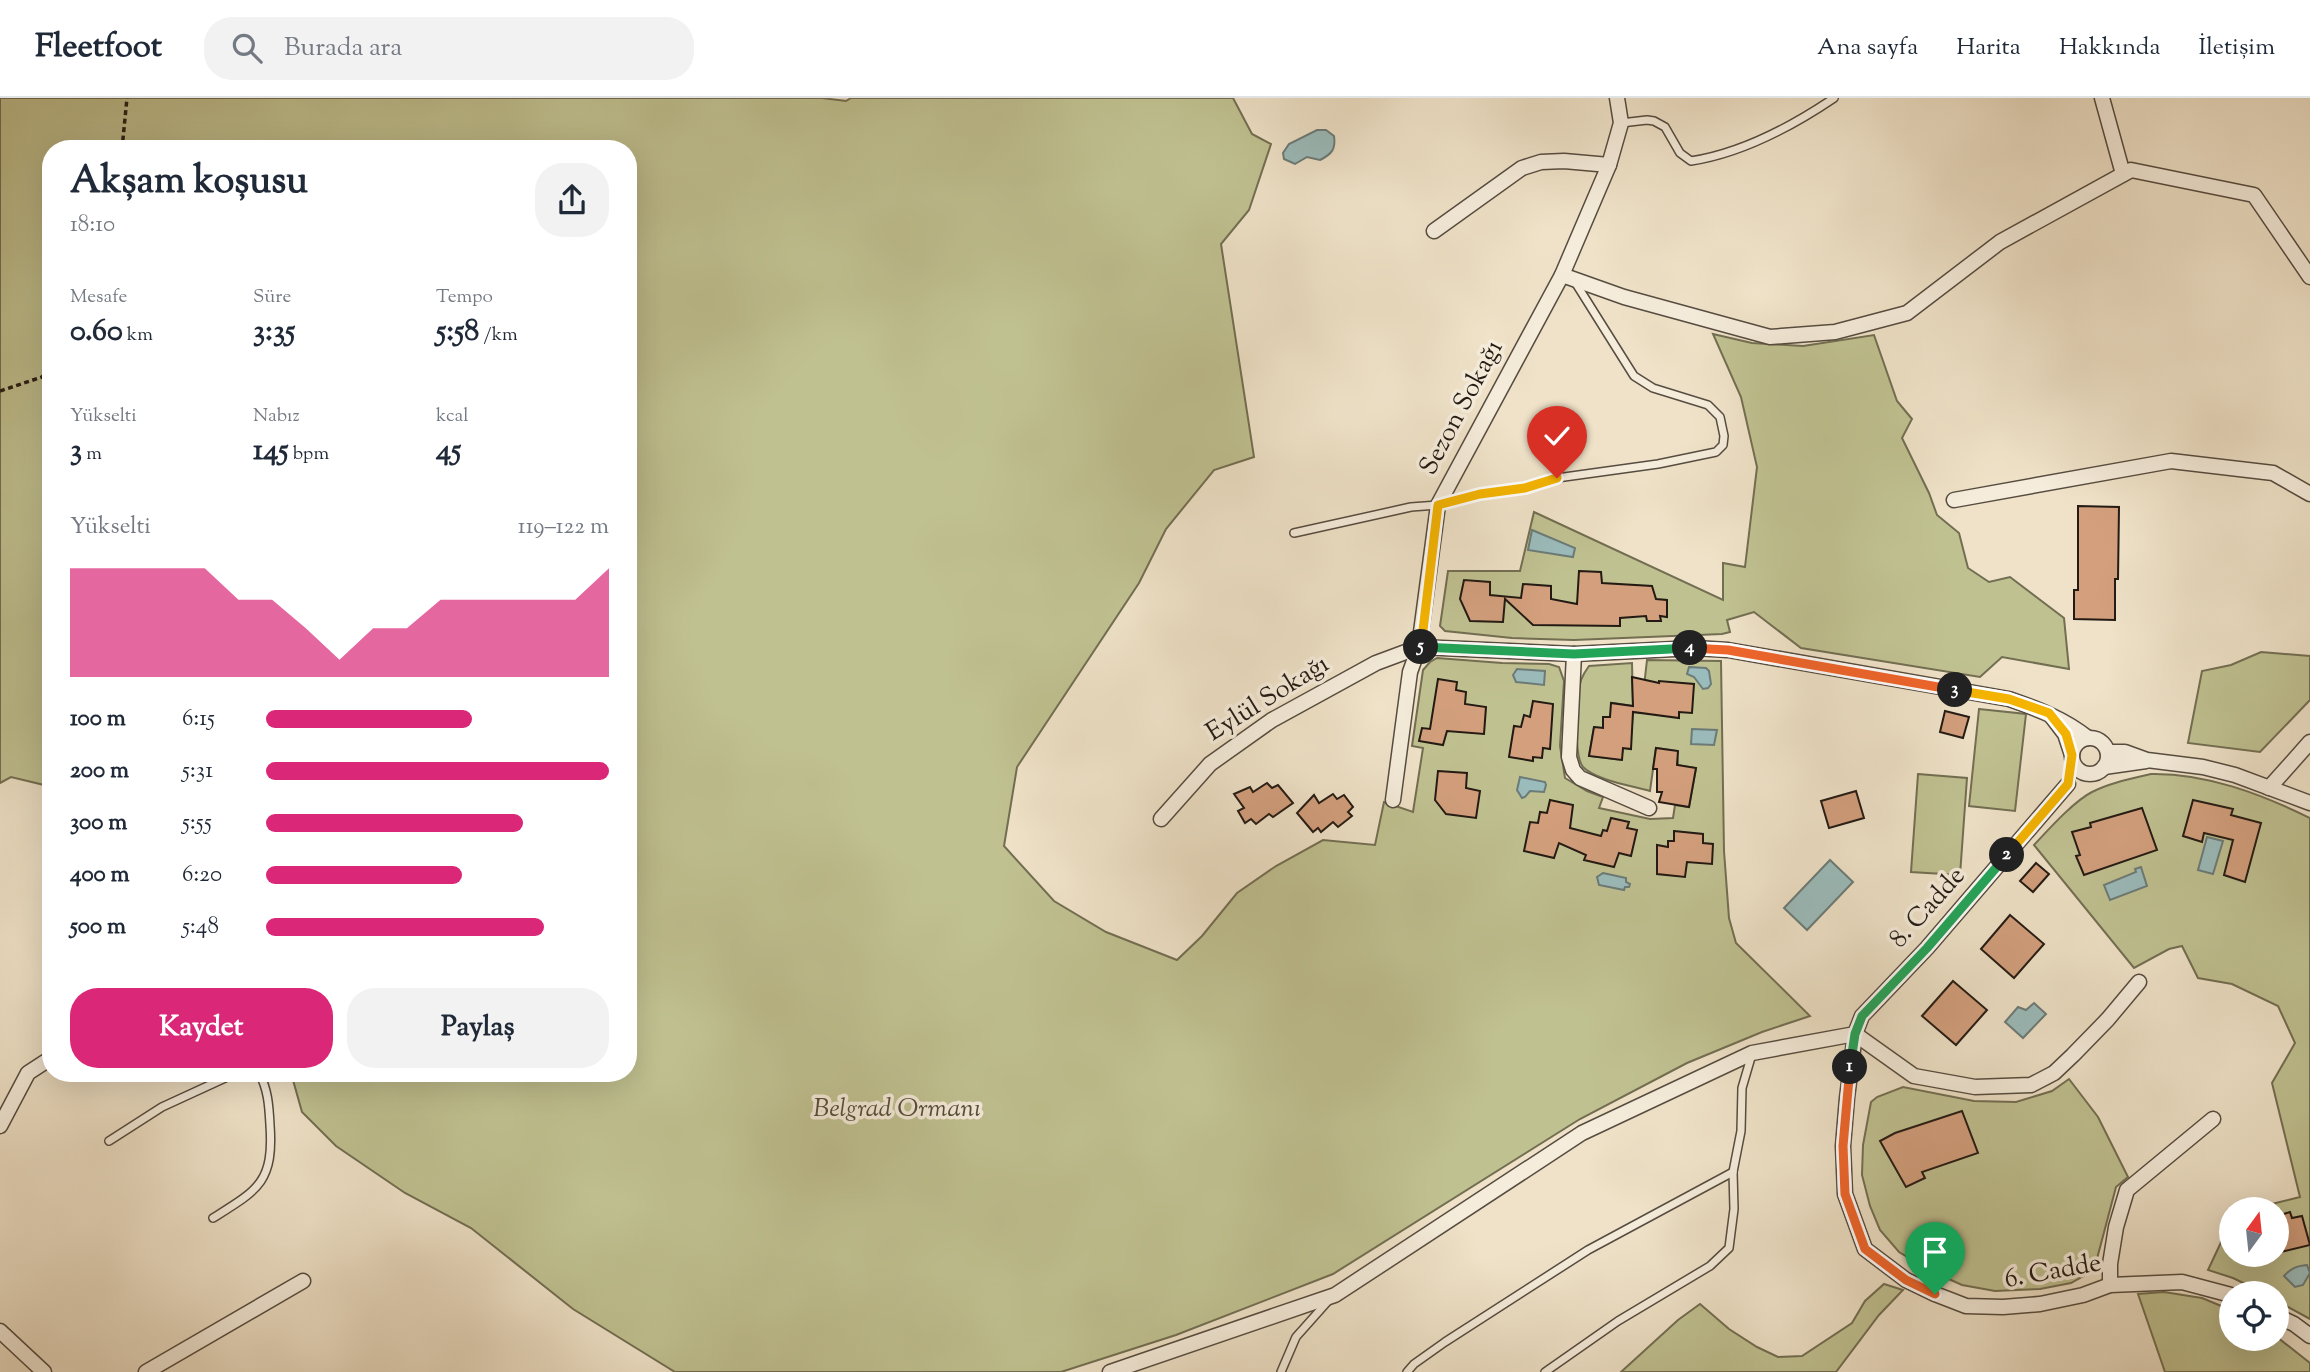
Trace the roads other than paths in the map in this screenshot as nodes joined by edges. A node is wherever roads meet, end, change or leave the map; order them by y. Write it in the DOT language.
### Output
graph roads {
  1 [pos="1611,98"];
  2 [pos="1617,98"];
  3 [pos="1834,98"];
  4 [pos="2102,98"];
  5 [pos="1621,123"];
  6 [pos="1605,165"];
  7 [pos="2123,174"];
  8 [pos="1434,232"];
  9 [pos="1567,277"];
  10 [pos="2310,277"];
  11 [pos="2310,494"];
  12 [pos="1954,500"];
  13 [pos="1438,505"];
  14 [pos="1294,533"];
  15 [pos="1419,647"];
  16 [pos="1574,654"];
  17 [pos="2049,713"];
  18 [pos="2088,738"];
  19 [pos="2310,742"];
  20 [pos="2108,752"];
  21 [pos="2073,757"];
  22 [pos="2147,761"];
  23 [pos="2100,770"];
  24 [pos="2068,784"];
  25 [pos="2269,788"];
  26 [pos="1393,800"];
  27 [pos="2310,803"];
  28 [pos="1649,808"];
  29 [pos="1161,819"];
  30 [pos="2139,982"];
  31 [pos="1855,1034"];
  32 [pos="1752,1053"];
  33 [pos="42,1064"];
  34 [pos="216,1082"];
  35 [pos="264,1082"];
  36 [pos="2213,1119"];
  37 [pos="0,1126"];
  38 [pos="109,1141"];
  39 [pos="1733,1172"];
  40 [pos="213,1218"];
  41 [pos="303,1281"];
  42 [pos="2110,1285"];
  43 [pos="2219,1293"];
  44 [pos="1335,1295"];
  45 [pos="2289,1322"];
  46 [pos="0,1331"];
  47 [pos="2310,1336"];
  48 [pos="44,1372"];
  49 [pos="146,1372"];
  50 [pos="1110,1372"];
  51 [pos="1281,1372"];
  52 [pos="1407,1372"];
  53 [pos="1545,1372"];
  1 -- 6 [label="street"];
  2 -- 5 [label="street, Sezon Sokağı"];
  3 -- 5 [label="lane"];
  4 -- 7 [label="street"];
  5 -- 6 [label="street, Sezon Sokağı"];
  6 -- 8 [label="street"];
  6 -- 9 [label="street, Sezon Sokağı"];
  7 -- 9 [label="street"];
  7 -- 10 [label="street"];
  9 -- 13 [label="street, Sezon Sokağı"];
  9 -- 13 [label="lane"];
  11 -- 12 [label="street"];
  13 -- 14 [label="lane"];
  13 -- 15 [label="street, Sezon Sokağı"];
  15 -- 16 [label="street"];
  15 -- 26 [label="street, Sezon Sokağı"];
  15 -- 29 [label="street, Eylül Sokağı"];
  16 -- 17 [label="street"];
  16 -- 28 [label="street"];
  17 -- 18 [label="street"];
  17 -- 21 [label="street"];
  18 -- 20 [label="street"];
  18 -- 21 [label="street"];
  19 -- 25 [label="street"];
  20 -- 22 [label="street"];
  20 -- 23 [label="street"];
  21 -- 23 [label="street"];
  21 -- 24 [label="street"];
  22 -- 23 [label="street"];
  22 -- 25 [label="street"];
  23 -- 24 [label="street"];
  24 -- 31 [label="street, 8. Cadde"];
  25 -- 27 [label="street"];
  30 -- 31 [label="street"];
  31 -- 32 [label="street"];
  31 -- 42 [label="street, 6. Cadde"];
  32 -- 39 [label="lane"];
  32 -- 44 [label="street"];
  33 -- 37 [label="street"];
  34 -- 38 [label="lane"];
  35 -- 40 [label="lane"];
  36 -- 42 [label="street"];
  39 -- 52 [label="lane"];
  39 -- 53 [label="lane"];
  41 -- 49 [label="street"];
  42 -- 43 [label="street, 6. Cadde"];
  44 -- 50 [label="street"];
  44 -- 51 [label="lane"];
  45 -- 47 [label="street"];
  46 -- 48 [label="street"];
}
